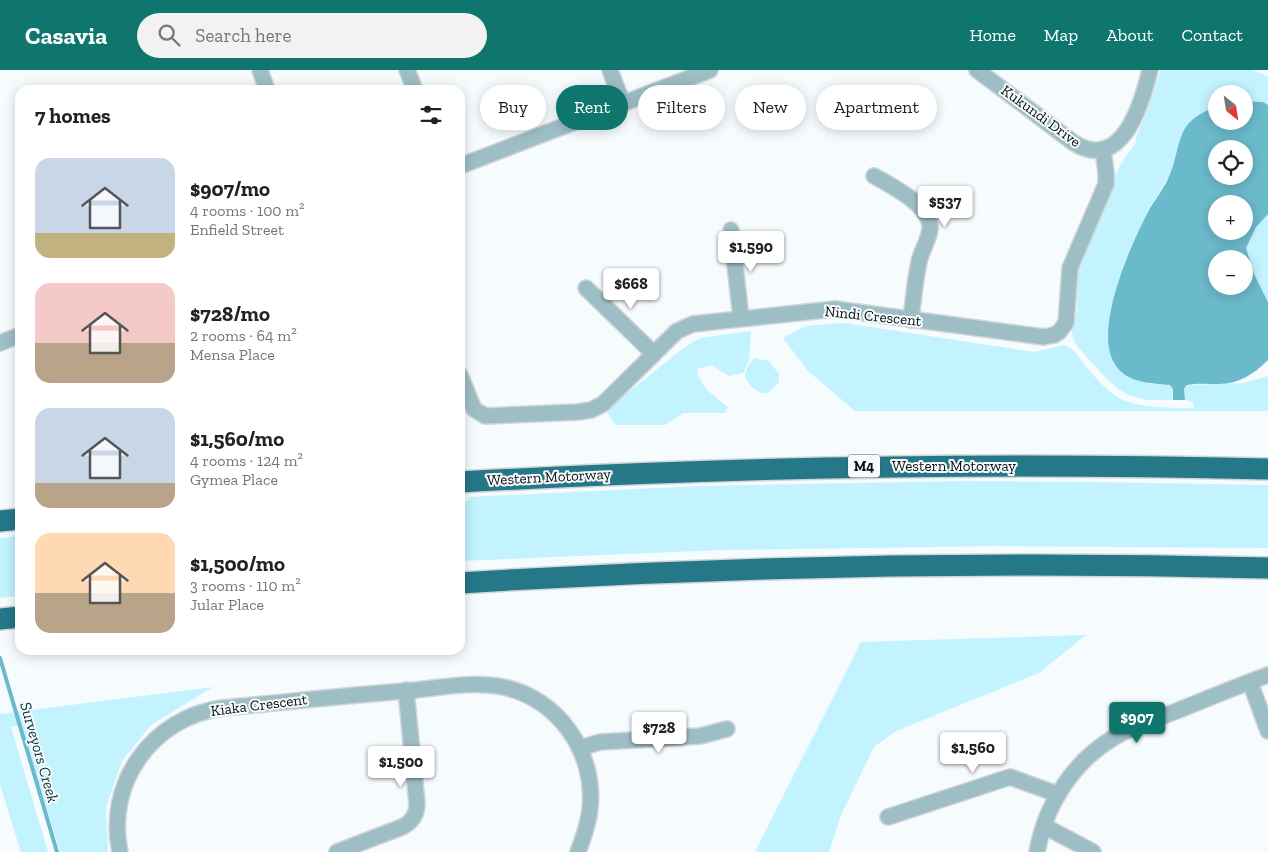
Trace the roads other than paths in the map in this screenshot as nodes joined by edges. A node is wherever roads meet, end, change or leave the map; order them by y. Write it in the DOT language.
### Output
graph roads {
  1 [pos="260,70"];
  2 [pos="407,70"];
  3 [pos="610,70"];
  4 [pos="710,70"];
  5 [pos="977,70"];
  6 [pos="1150,70"];
  7 [pos="265,85"];
  8 [pos="413,85"];
  9 [pos="616,85"];
  10 [pos="628,102"];
  11 [pos="556,129"];
  12 [pos="1103,148"];
  13 [pos="465,164"];
  14 [pos="874,176"];
  15 [pos="731,230"];
  16 [pos="586,288"];
  17 [pos="741,318"];
  18 [pos="911,320"];
  19 [pos="15,337"];
  20 [pos="0,343"];
  21 [pos="654,354"];
  22 [pos="465,387"];
  23 [pos="1268,469"];
  24 [pos="465,482"];
  25 [pos="15,520"];
  26 [pos="0,521"];
  27 [pos="1268,568"];
  28 [pos="465,583"];
  29 [pos="15,618"];
  30 [pos="0,619"];
  31 [pos="1268,675"];
  32 [pos="1250,682"];
  33 [pos="406,690"];
  34 [pos="727,729"];
  35 [pos="1268,731"];
  36 [pos="580,748"];
  37 [pos="1057,794"];
  38 [pos="888,817"];
  39 [pos="1044,826"];
  40 [pos="120,852"];
  41 [pos="337,852"];
  42 [pos="578,852"];
  43 [pos="1037,852"];
  44 [pos="1093,852"];
  1 -- 7 [label="street"];
  2 -- 8 [label="street"];
  3 -- 9 [label="street"];
  4 -- 10 [label="street"];
  5 -- 12 [label="street, Kukundi Drive"];
  6 -- 12 [label="street, Kukundi Drive"];
  11 -- 13 [label="street"];
  12 -- 18 [label="street, Nindi Crescent"];
  14 -- 18 [label="street"];
  15 -- 17 [label="street"];
  16 -- 21 [label="street"];
  17 -- 18 [label="street, Nindi Crescent"];
  17 -- 21 [label="street, Nindi Crescent"];
  19 -- 20 [label="street"];
  21 -- 22 [label="street, Nindi Crescent"];
  23 -- 24 [label="highway, Western Motorway / M4"];
  25 -- 26 [label="highway"];
  27 -- 28 [label="highway"];
  29 -- 30 [label="highway"];
  31 -- 32 [label="street"];
  32 -- 35 [label="street"];
  32 -- 37 [label="street"];
  33 -- 36 [label="street, Kiaka Crescent"];
  33 -- 40 [label="street, Kiaka Crescent"];
  33 -- 41 [label="street"];
  34 -- 36 [label="street"];
  36 -- 42 [label="street, Kiaka Crescent"];
  37 -- 38 [label="street"];
  37 -- 39 [label="street"];
  39 -- 43 [label="street"];
  39 -- 44 [label="street"];
}
